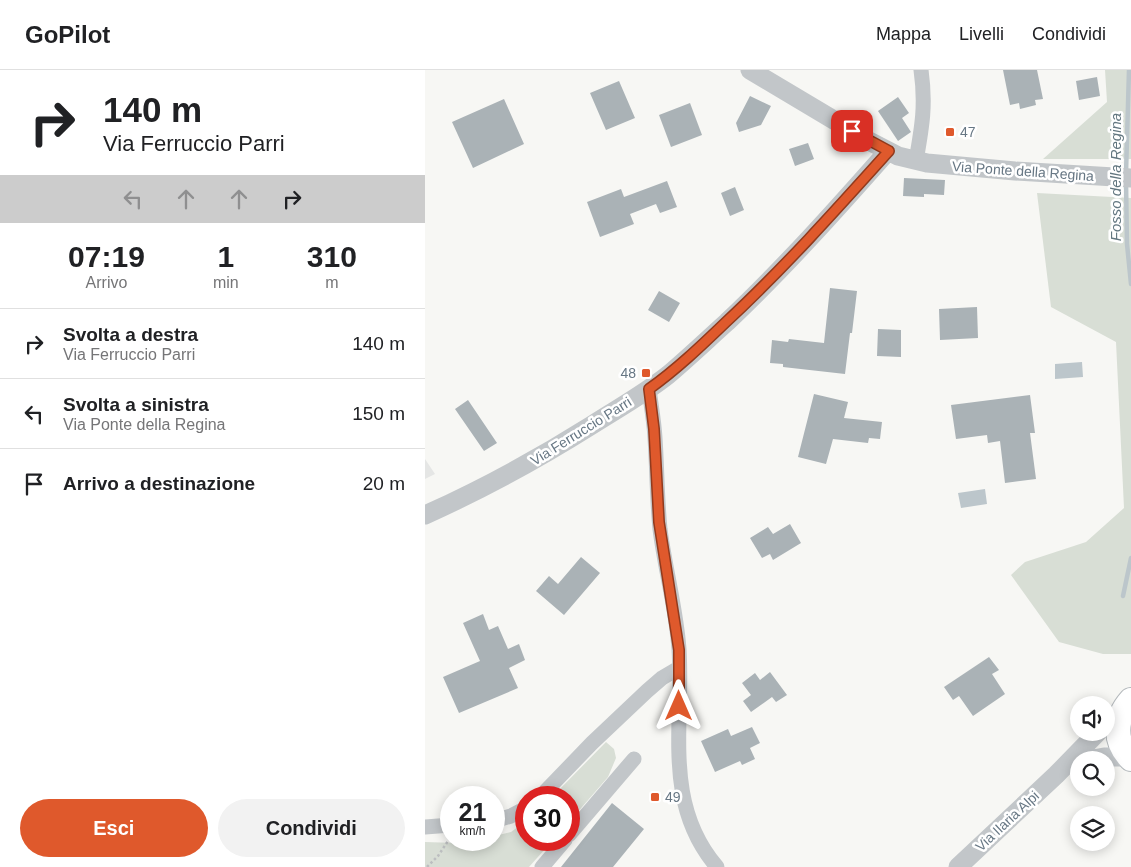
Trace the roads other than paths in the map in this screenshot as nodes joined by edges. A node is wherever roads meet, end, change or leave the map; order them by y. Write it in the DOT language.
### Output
graph roads {
  1 [pos="750,70"];
  2 [pos="921,70"];
  3 [pos="889,151"];
  4 [pos="916,161"];
  5 [pos="1131,178"];
  6 [pos="649,389"];
  7 [pos="425,515"];
  8 [pos="679,668"];
  9 [pos="1119,715"];
  10 [pos="1089,741"];
  11 [pos="1115,757"];
  12 [pos="1130,758"];
  13 [pos="634,759"];
  14 [pos="1070,768"];
  15 [pos="1057,775"];
  16 [pos="550,786"];
  17 [pos="580,822"];
  18 [pos="440,826"];
  19 [pos="425,827"];
  20 [pos="556,851"];
  21 [pos="542,867"];
  22 [pos="717,867"];
  23 [pos="958,867"];
  1 -- 3 [label="street, Via Ponte della Regina"];
  2 -- 4 [label="street"];
  3 -- 4 [label="street, Via Ponte della Regina"];
  3 -- 6 [label="street, Via Ferruccio Parri"];
  4 -- 5 [label="street, Via Ponte della Regina"];
  6 -- 7 [label="street, Via Ferruccio Parri"];
  6 -- 8 [label="street"];
  8 -- 16 [label="street"];
  8 -- 22 [label="street"];
  9 -- 12 [label="main road"];
  10 -- 15 [label="street"];
  11 -- 12 [label="street"];
  13 -- 17 [label="street"];
  14 -- 15 [label="street"];
  15 -- 23 [label="street, Via Ilaria Alpi"];
  18 -- 19 [label="street"];
  20 -- 21 [label="street"];
}
